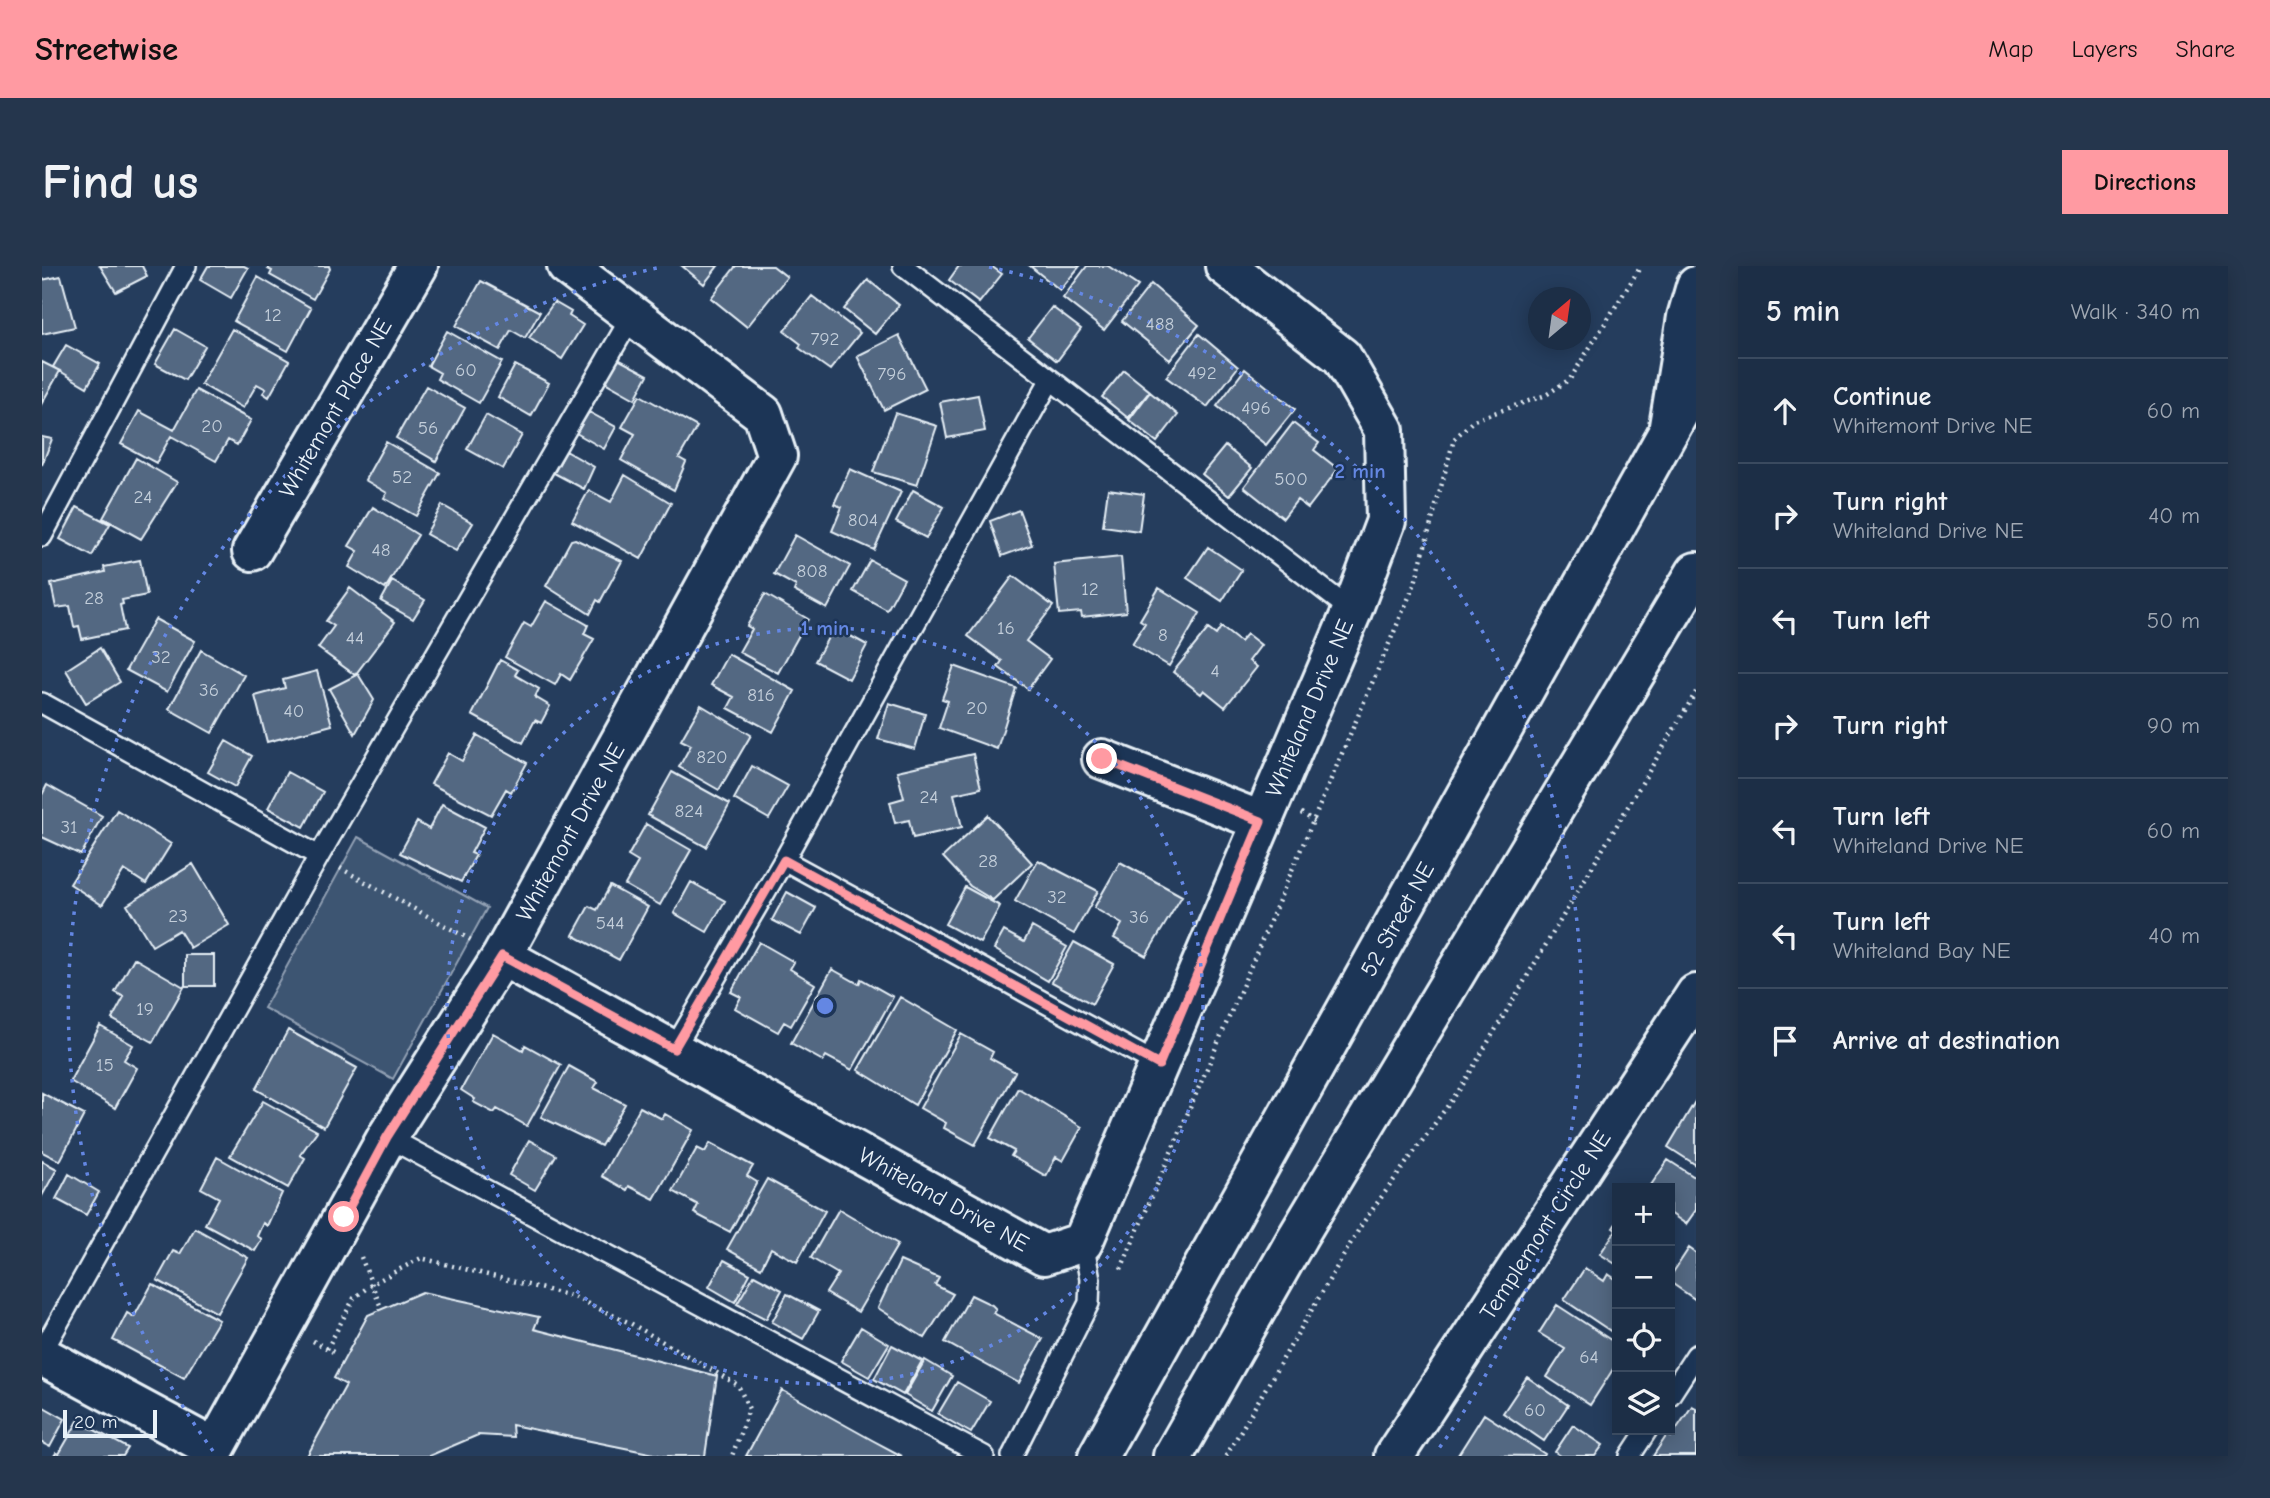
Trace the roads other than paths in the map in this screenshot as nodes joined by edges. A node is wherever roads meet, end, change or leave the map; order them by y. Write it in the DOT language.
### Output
graph roads {
  1 [pos="186,266"];
  2 [pos="418,266"];
  3 [pos="567,266"];
  4 [pos="903,266"];
  5 [pos="1225,266"];
  6 [pos="1696,286"];
  7 [pos="633,314"];
  8 [pos="1049,382"];
  9 [pos="1696,382"];
  10 [pos="1668,432"];
  11 [pos="42,536"];
  12 [pos="251,551"];
  13 [pos="1696,572"];
  14 [pos="1352,611"];
  15 [pos="42,703"];
  16 [pos="1102,759"];
  17 [pos="1261,821"];
  18 [pos="319,856"];
  19 [pos="784,860"];
  20 [pos="502,956"];
  21 [pos="1696,994"];
  22 [pos="674,1049"];
  23 [pos="1159,1065"];
  24 [pos="387,1137"];
  25 [pos="1083,1242"];
  26 [pos="42,1354"];
  27 [pos="1696,1355"];
  28 [pos="1675,1387"];
  29 [pos="1644,1435"];
  30 [pos="218,1454"];
  31 [pos="984,1456"];
  32 [pos="1013,1456"];
  33 [pos="1098,1456"];
  34 [pos="1172,1456"];
  35 [pos="1394,1456"];
  36 [pos="1630,1456"];
  1 -- 11 [label="lane"];
  2 -- 12 [label="street, Whitemont Place NE"];
  3 -- 7 [label="street, Whitemont Drive NE"];
  4 -- 8 [label="lane"];
  5 -- 14 [label="street, Whiteland Drive NE"];
  6 -- 10 [label="street"];
  7 -- 18 [label="lane"];
  7 -- 20 [label="street, Whitemont Drive NE"];
  8 -- 14 [label="lane"];
  8 -- 19 [label="lane"];
  9 -- 10 [label="street, 52 Street NE"];
  10 -- 33 [label="street, 52 Street NE"];
  13 -- 34 [label="street"];
  14 -- 17 [label="street, Whiteland Drive NE"];
  15 -- 18 [label="lane"];
  16 -- 17 [label="street"];
  17 -- 23 [label="street, Whiteland Drive NE"];
  18 -- 26 [label="lane"];
  19 -- 22 [label="lane"];
  19 -- 23 [label="lane"];
  20 -- 22 [label="street, Whiteland Drive NE"];
  20 -- 24 [label="street, Whitemont Drive NE"];
  21 -- 35 [label="street, Templemont Circle NE"];
  22 -- 25 [label="street, Whiteland Drive NE"];
  23 -- 25 [label="street, Whiteland Drive NE"];
  24 -- 30 [label="street, Whitemont Drive NE"];
  24 -- 31 [label="lane"];
  25 -- 32 [label="lane"];
  26 -- 30 [label="street"];
  27 -- 28 [label="lane"];
  29 -- 36 [label="lane"];
}
